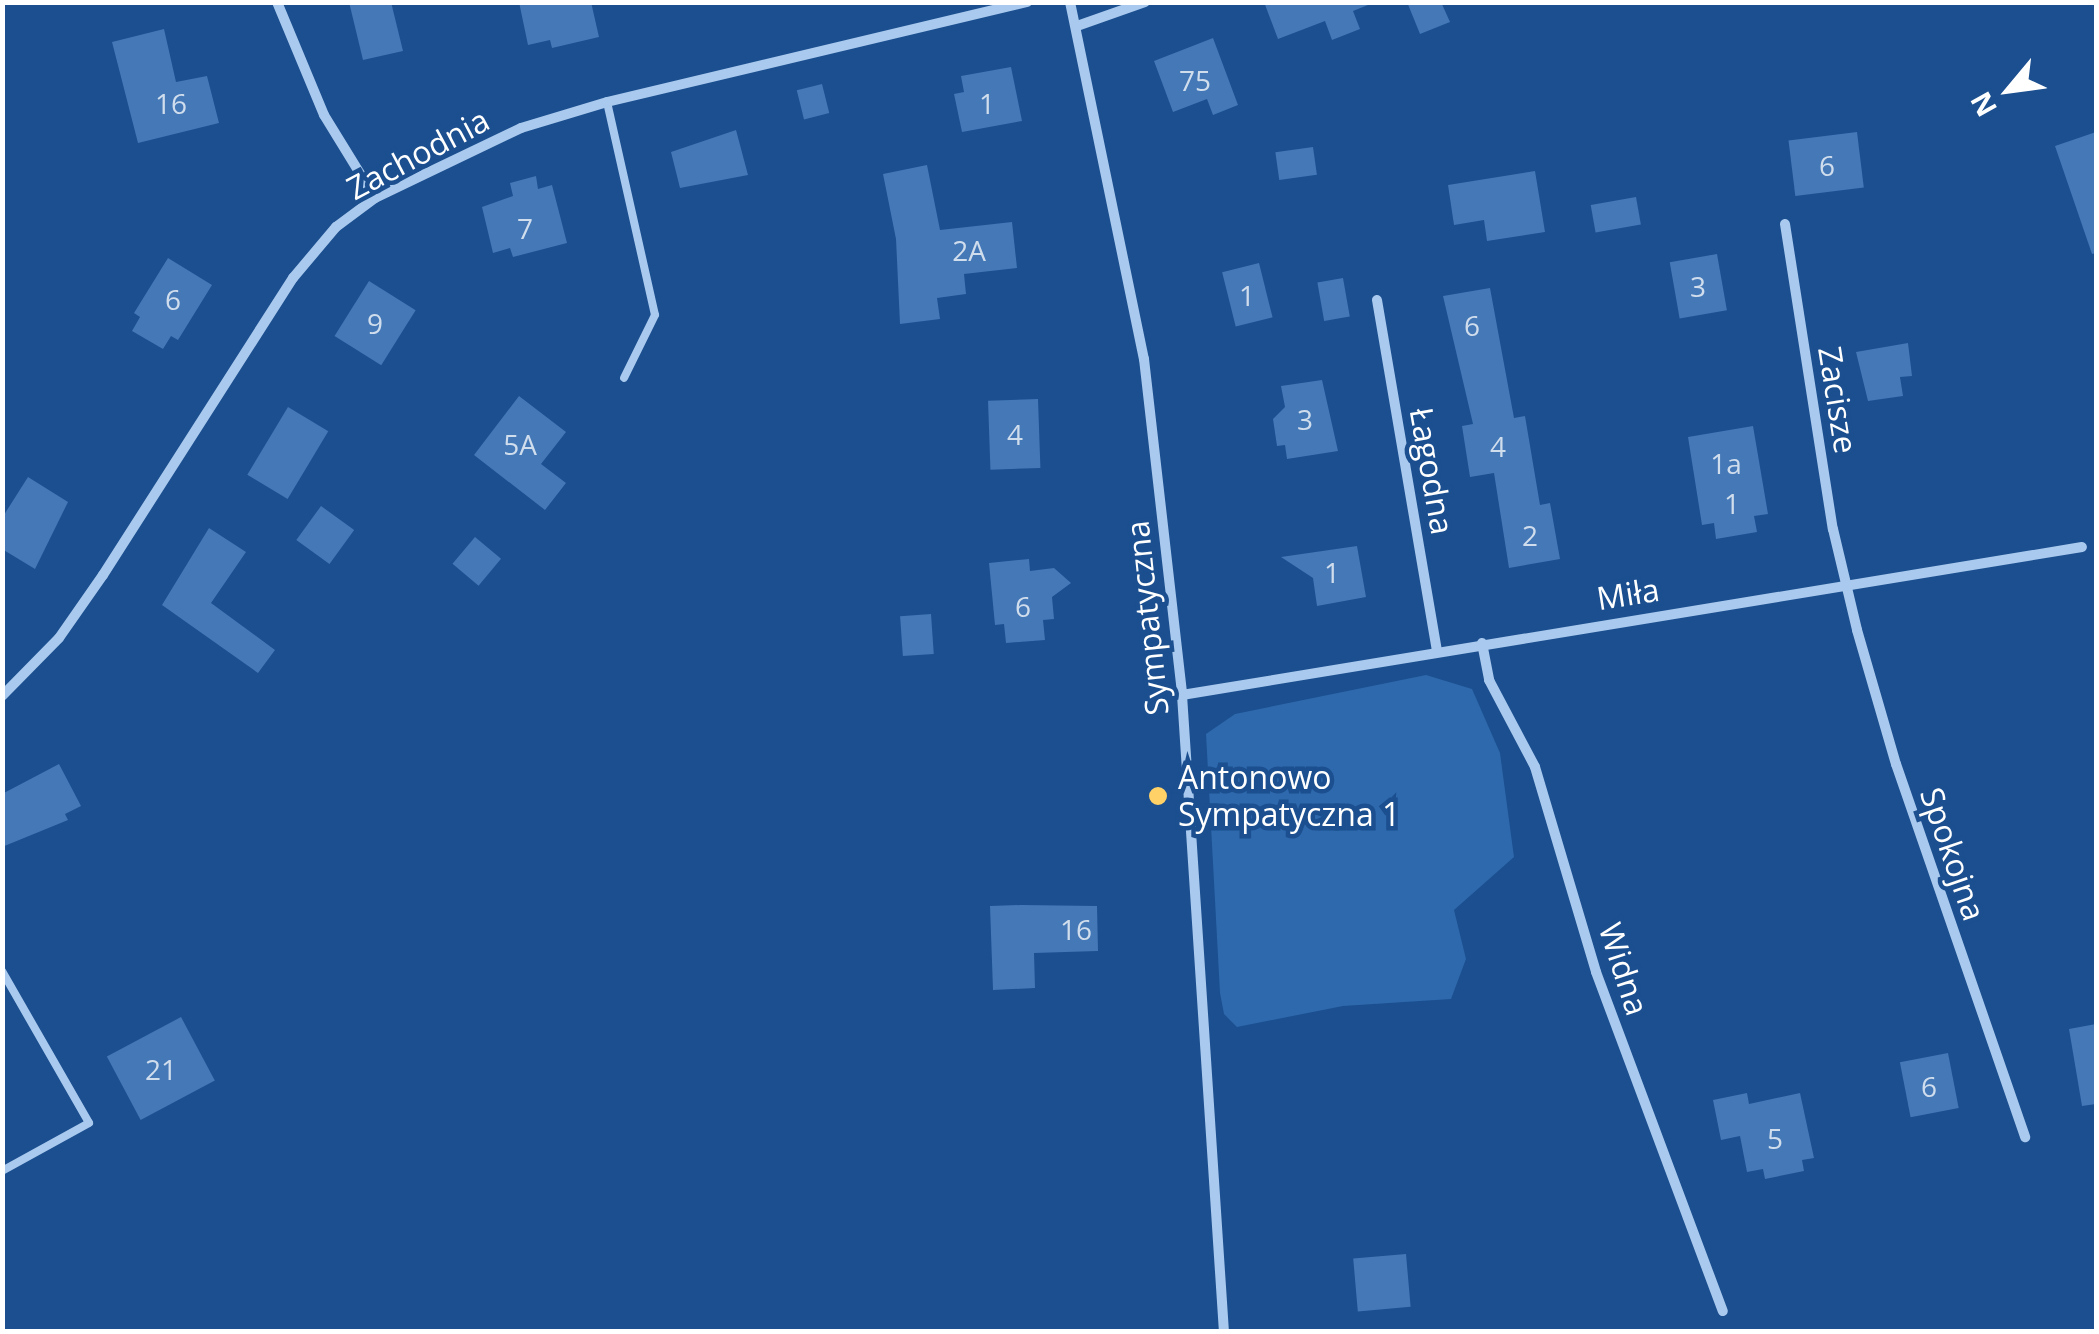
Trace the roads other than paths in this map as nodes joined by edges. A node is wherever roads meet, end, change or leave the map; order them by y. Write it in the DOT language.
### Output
graph roads {
  1 [pos="278,2"];
  2 [pos="1027,2"];
  3 [pos="1070,2"];
  4 [pos="1144,2"];
  5 [pos="1077,26"];
  6 [pos="607,102"];
  7 [pos="375,198"];
  8 [pos="1785,224"];
  9 [pos="1378,300"];
  10 [pos="624,378"];
  11 [pos="2082,547"];
  12 [pos="1848,583"];
  13 [pos="1482,643"];
  14 [pos="1437,651"];
  15 [pos="1182,695"];
  16 [pos="2,696"];
  17 [pos="2,971"];
  18 [pos="2025,1137"];
  19 [pos="2,1171"];
  20 [pos="1723,1311"];
  21 [pos="1224,1332"];
  1 -- 7 [label="street"];
  2 -- 6 [label="street, Zachodnia"];
  3 -- 5 [label="street, Sympatyczna"];
  4 -- 5 [label="street"];
  5 -- 15 [label="street, Sympatyczna"];
  6 -- 7 [label="street, Zachodnia"];
  6 -- 10 [label="lane"];
  7 -- 16 [label="street, Zachodnia"];
  8 -- 12 [label="street, Zacisze"];
  9 -- 14 [label="street, Łagodna"];
  11 -- 12 [label="street, Miła"];
  12 -- 13 [label="street, Miła"];
  12 -- 18 [label="street, Spokojna"];
  13 -- 14 [label="street, Miła"];
  13 -- 20 [label="street, Widna"];
  14 -- 15 [label="street, Miła"];
  15 -- 21 [label="street, Sympatyczna"];
  17 -- 19 [label="lane"];
}
